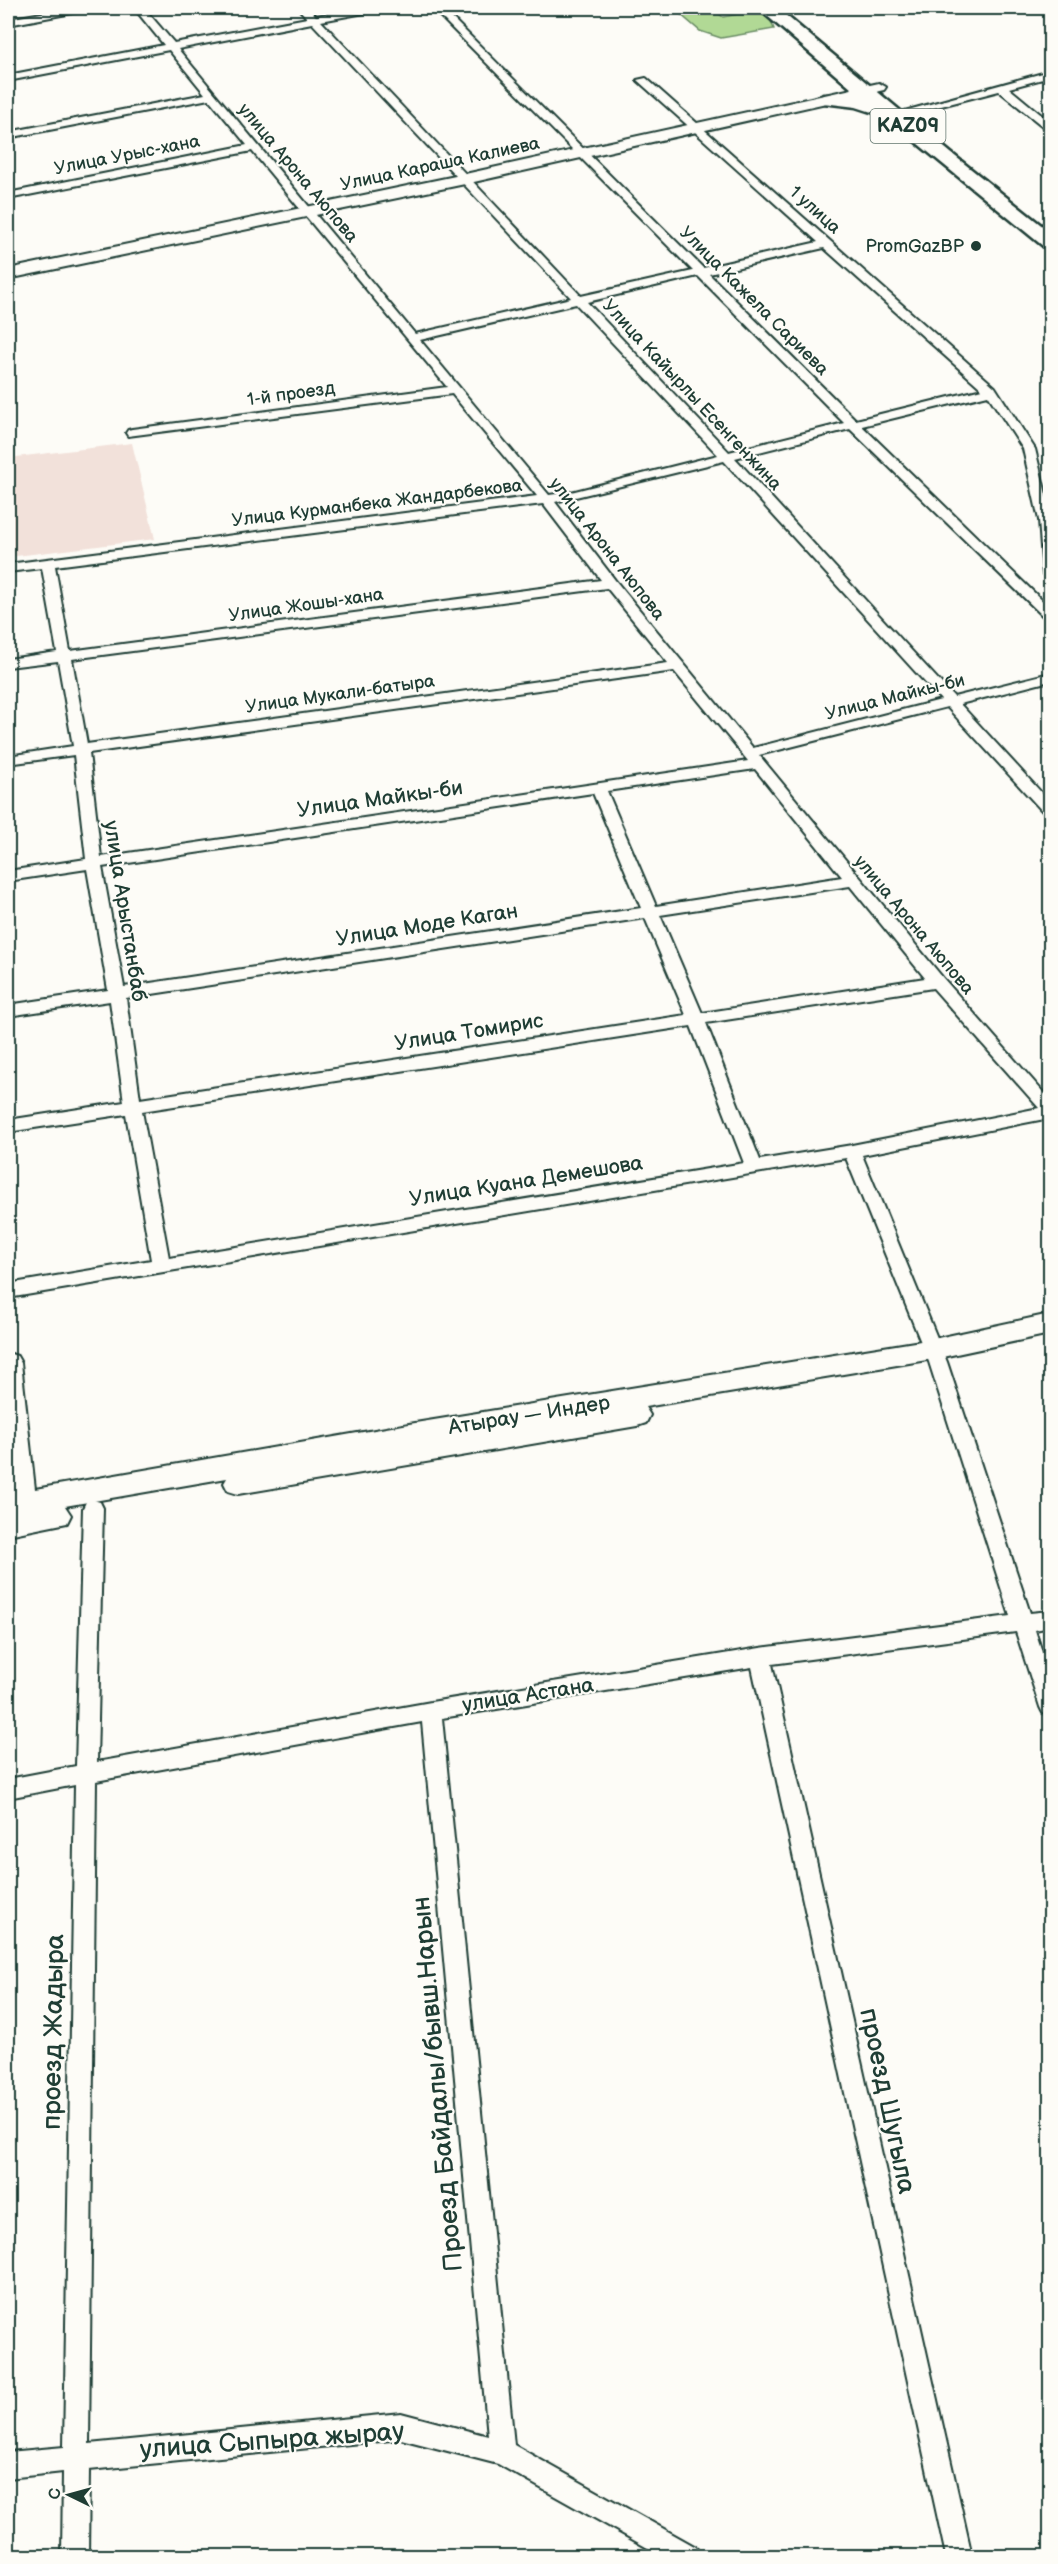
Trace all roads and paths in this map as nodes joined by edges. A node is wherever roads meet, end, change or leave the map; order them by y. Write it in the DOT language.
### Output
graph roads {
  1 [pos="83,8"];
  2 [pos="139,8"];
  3 [pos="303,8"];
  4 [pos="375,8"];
  5 [pos="437,8"];
  6 [pos="767,8"];
  7 [pos="781,8"];
  8 [pos="313,19"];
  9 [pos="8,22"];
  10 [pos="170,46"];
  11 [pos="837,66"];
  12 [pos="1050,74"];
  13 [pos="8,78"];
  14 [pos="642,80"];
  15 [pos="1002,88"];
  16 [pos="872,89"];
  17 [pos="210,96"];
  18 [pos="831,98"];
  19 [pos="902,113"];
  20 [pos="1050,126"];
  21 [pos="695,128"];
  22 [pos="8,135"];
  23 [pos="254,147"];
  24 [pos="581,153"];
  25 [pos="465,179"];
  26 [pos="8,196"];
  27 [pos="307,212"];
  28 [pos="1050,229"];
  29 [pos="1050,242"];
  30 [pos="826,244"];
  31 [pos="701,273"];
  32 [pos="8,274"];
  33 [pos="580,302"];
  34 [pos="412,338"];
  35 [pos="455,390"];
  36 [pos="991,390"];
  37 [pos="854,426"];
  38 [pos="132,433"];
  39 [pos="728,457"];
  40 [pos="546,499"];
  41 [pos="48,564"];
  42 [pos="8,568"];
  43 [pos="1050,574"];
  44 [pos="610,583"];
  45 [pos="1050,615"];
  46 [pos="64,656"];
  47 [pos="8,663"];
  48 [pos="678,666"];
  49 [pos="1050,677"];
  50 [pos="951,703"];
  51 [pos="81,750"];
  52 [pos="754,759"];
  53 [pos="8,760"];
  54 [pos="598,788"];
  55 [pos="1050,811"];
  56 [pos="94,864"];
  57 [pos="8,876"];
  58 [pos="854,880"];
  59 [pos="651,912"];
  60 [pos="937,982"];
  61 [pos="117,994"];
  62 [pos="8,1011"];
  63 [pos="696,1019"];
  64 [pos="133,1107"];
  65 [pos="1050,1111"];
  66 [pos="8,1126"];
  67 [pos="852,1151"];
  68 [pos="754,1167"];
  69 [pos="161,1264"];
  70 [pos="8,1291"];
  71 [pos="1050,1324"];
  72 [pos="1050,1342"];
  73 [pos="935,1355"];
  74 [pos="8,1363"];
  75 [pos="93,1508"];
  76 [pos="15,1513"];
  77 [pos="1050,1618"];
  78 [pos="1022,1624"];
  79 [pos="760,1657"];
  80 [pos="1050,1707"];
  81 [pos="431,1711"];
  82 [pos="86,1773"];
  83 [pos="8,1788"];
  84 [pos="502,2452"];
  85 [pos="78,2457"];
  86 [pos="8,2465"];
  87 [pos="75,2556"];
  88 [pos="687,2556"];
  89 [pos="959,2556"];
  1 -- 9 [label="street"];
  2 -- 10 [label="street, улица Арона Аюпова"];
  3 -- 8 [label="street, Улица Кайырлы Есенгенжина"];
  4 -- 8 [label="street"];
  5 -- 24 [label="street, Улица Кажела Сариева"];
  6 -- 11 [label="highway, KAZ09"];
  7 -- 16 [label="highway, KAZ09"];
  8 -- 10 [label="street"];
  8 -- 25 [label="street, Улица Кайырлы Есенгенжина"];
  10 -- 13 [label="street"];
  10 -- 17 [label="street, улица Арона Аюпова"];
  11 -- 16 [label="highway, KAZ09"];
  11 -- 18 [label="highway"];
  12 -- 15 [label="street"];
  14 -- 21 [label="street, 1 улица"];
  15 -- 19 [label="street"];
  15 -- 20 [label="street"];
  16 -- 18 [label="main road, Улица Караша Калиева"];
  16 -- 19 [label="highway, KAZ09"];
  17 -- 22 [label="street"];
  17 -- 23 [label="street, улица Арона Аюпова"];
  18 -- 19 [label="highway"];
  18 -- 21 [label="main road, Улица Караша Калиева"];
  19 -- 28 [label="highway, KAZ09"];
  19 -- 29 [label="highway, KAZ09"];
  21 -- 24 [label="main road, Улица Караша Калиева"];
  21 -- 30 [label="street, 1 улица"];
  23 -- 26 [label="street, Улица Урыс-хана"];
  23 -- 27 [label="street, улица Арона Аюпова"];
  24 -- 25 [label="main road, Улица Караша Калиева"];
  24 -- 31 [label="street, Улица Кажела Сариева"];
  25 -- 27 [label="main road, Улица Караша Калиева"];
  25 -- 33 [label="street, Улица Кайырлы Есенгенжина"];
  27 -- 32 [label="main road, Улица Караша Калиева"];
  27 -- 34 [label="street, улица Арона Аюпова"];
  30 -- 31 [label="street"];
  30 -- 36 [label="street, 1 улица"];
  31 -- 33 [label="street"];
  31 -- 37 [label="street, Улица Кажела Сариева"];
  33 -- 34 [label="street"];
  33 -- 39 [label="street, Улица Кайырлы Есенгенжина"];
  34 -- 35 [label="street, улица Арона Аюпова"];
  35 -- 38 [label="street, 1-й проезд"];
  35 -- 40 [label="street, улица Арона Аюпова"];
  36 -- 37 [label="street, Улица Курманбека Жандарбекова"];
  36 -- 43 [label="street, 1 улица"];
  37 -- 39 [label="street, Улица Курманбека Жандарбекова"];
  37 -- 45 [label="street, Улица Кажела Сариева"];
  39 -- 40 [label="street, Улица Курманбека Жандарбекова"];
  39 -- 50 [label="street, Улица Кайырлы Есенгенжина"];
  40 -- 41 [label="street, Улица Курманбека Жандарбекова"];
  40 -- 44 [label="street, улица Арона Аюпова"];
  41 -- 42 [label="street, Улица Курманбека Жандарбекова"];
  41 -- 46 [label="street, улица Арыстанбаб"];
  44 -- 46 [label="street, Улица Жошы-хана"];
  44 -- 48 [label="street, улица Арона Аюпова"];
  46 -- 47 [label="street, Улица Жошы-хана"];
  46 -- 51 [label="street, улица Арыстанбаб"];
  48 -- 51 [label="street, Улица Мукали-батыра"];
  48 -- 52 [label="street, улица Арона Аюпова"];
  49 -- 50 [label="street, Улица Майкы-би"];
  50 -- 52 [label="street, Улица Майкы-би"];
  50 -- 55 [label="street, Улица Кайырлы Есенгенжина"];
  51 -- 53 [label="street, Улица Мукали-батыра"];
  51 -- 56 [label="street, улица Арыстанбаб"];
  52 -- 54 [label="street, Улица Майкы-би"];
  52 -- 58 [label="street, улица Арона Аюпова"];
  54 -- 56 [label="street, Улица Майкы-би"];
  54 -- 59 [label="street"];
  56 -- 57 [label="street, Улица Майкы-би"];
  56 -- 61 [label="street, улица Арыстанбаб"];
  58 -- 59 [label="street, Улица Моде Каган"];
  58 -- 60 [label="street, улица Арона Аюпова"];
  59 -- 61 [label="street, Улица Моде Каган"];
  59 -- 63 [label="street"];
  60 -- 63 [label="street, Улица Томирис"];
  60 -- 65 [label="street, улица Арона Аюпова"];
  61 -- 62 [label="street, Улица Моде Каган"];
  61 -- 64 [label="street, улица Арыстанбаб"];
  63 -- 64 [label="street, Улица Томирис"];
  63 -- 68 [label="street"];
  64 -- 66 [label="street, Улица Томирис"];
  64 -- 69 [label="street, улица Арыстанбаб"];
  65 -- 67 [label="street, Улица Куана Демешова"];
  67 -- 68 [label="street, Улица Куана Демешова"];
  67 -- 73 [label="street"];
  68 -- 69 [label="street, Улица Куана Демешова"];
  69 -- 70 [label="street, Улица Куана Демешова"];
  71 -- 73 [label="main road, Атырау — Индер"];
  72 -- 73 [label="main road, Атырау — Индер"];
  73 -- 75 [label="main road, Атырау — Индер"];
  73 -- 76 [label="main road, Атырау — Индер"];
  73 -- 78 [label="street"];
  74 -- 76 [label="main road"];
  75 -- 76 [label="main road, Атырау — Индер"];
  75 -- 82 [label="street, проезд Жадыра"];
  77 -- 78 [label="street, улица Астана"];
  78 -- 79 [label="street, улица Астана"];
  78 -- 80 [label="street"];
  79 -- 81 [label="street, улица Астана"];
  79 -- 89 [label="street, проезд Шугыла"];
  81 -- 82 [label="street, улица Астана"];
  81 -- 84 [label="street, Проезд Байдалы/бывш.Нарын"];
  82 -- 83 [label="street, улица Астана"];
  82 -- 85 [label="street, проезд Жадыра"];
  84 -- 85 [label="street, улица Сыпыра жырау"];
  84 -- 88 [label="street, улица Сыпыра жырау"];
  85 -- 86 [label="street, улица Сыпыра жырау"];
  85 -- 87 [label="street, проезд Жадыра"];
}
